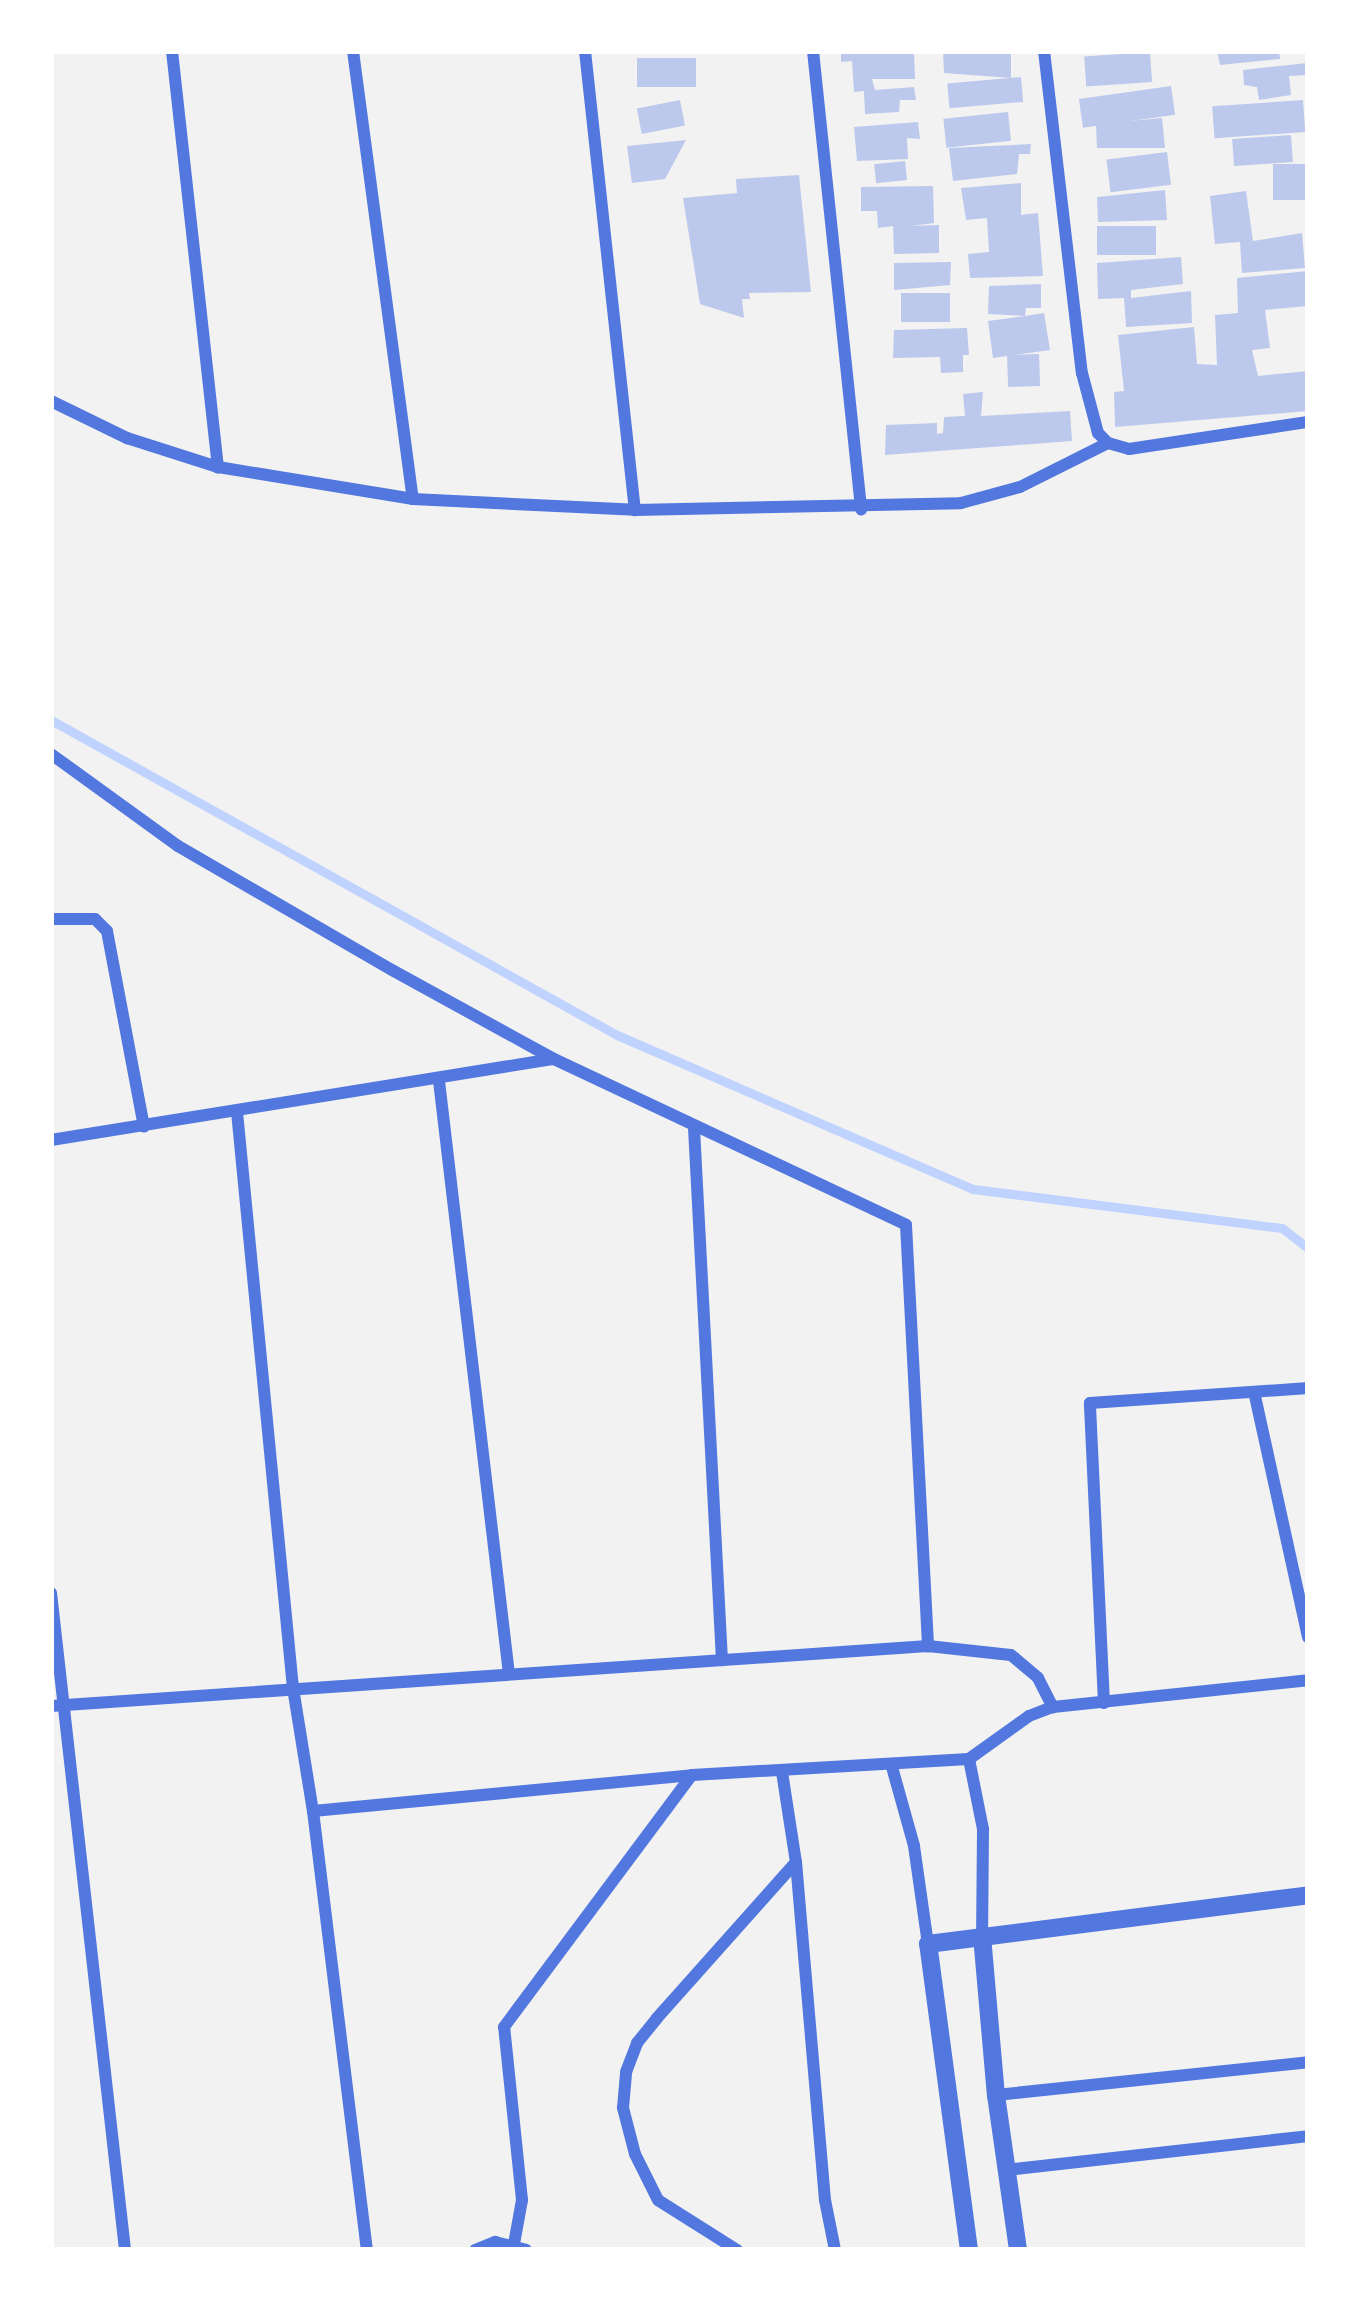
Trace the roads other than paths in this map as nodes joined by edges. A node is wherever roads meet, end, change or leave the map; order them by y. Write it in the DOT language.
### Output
graph roads {
  1 [pos="172,51"];
  2 [pos="352,51"];
  3 [pos="585,51"];
  4 [pos="813,51"];
  5 [pos="1044,51"];
  6 [pos="51,401"];
  7 [pos="1308,422"];
  8 [pos="1108,443"];
  9 [pos="218,467"];
  10 [pos="413,499"];
  11 [pos="860,509"];
  12 [pos="635,510"];
  13 [pos="51,754"];
  14 [pos="51,920"];
  15 [pos="554,1058"];
  16 [pos="439,1081"];
  17 [pos="237,1112"];
  18 [pos="144,1127"];
  19 [pos="694,1128"];
  20 [pos="51,1140"];
  21 [pos="1308,1388"];
  22 [pos="1255,1396"];
  23 [pos="51,1593"];
  24 [pos="1308,1637"];
  25 [pos="928,1646"];
  26 [pos="722,1660"];
  27 [pos="509,1674"];
  28 [pos="1308,1680"];
  29 [pos="293,1688"];
  30 [pos="1104,1703"];
  31 [pos="57,1706"];
  32 [pos="1053,1707"];
  33 [pos="969,1759"];
  34 [pos="892,1767"];
  35 [pos="782,1772"];
  36 [pos="692,1775"];
  37 [pos="313,1811"];
  38 [pos="796,1862"];
  39 [pos="1308,1894"];
  40 [pos="982,1936"];
  41 [pos="928,1945"];
  42 [pos="1308,2062"];
  43 [pos="995,2095"];
  44 [pos="1308,2136"];
  45 [pos="1006,2170"];
  46 [pos="520,2247"];
  47 [pos="125,2250"];
  48 [pos="367,2250"];
  49 [pos="475,2250"];
  50 [pos="736,2250"];
  51 [pos="835,2250"];
  52 [pos="969,2250"];
  53 [pos="1018,2250"];
  1 -- 9 [label="street"];
  2 -- 10 [label="street"];
  3 -- 12 [label="street"];
  4 -- 11 [label="street"];
  5 -- 8 [label="street"];
  6 -- 9 [label="street"];
  7 -- 8 [label="street"];
  8 -- 11 [label="street"];
  9 -- 10 [label="street"];
  10 -- 12 [label="street"];
  11 -- 12 [label="street"];
  13 -- 15 [label="street"];
  14 -- 18 [label="street"];
  15 -- 16 [label="street"];
  15 -- 19 [label="street"];
  16 -- 17 [label="street"];
  16 -- 27 [label="street"];
  17 -- 18 [label="street"];
  17 -- 29 [label="street"];
  18 -- 20 [label="street"];
  19 -- 25 [label="street"];
  19 -- 26 [label="street"];
  21 -- 22 [label="street"];
  22 -- 24 [label="street"];
  22 -- 30 [label="street"];
  23 -- 31 [label="street"];
  25 -- 26 [label="street"];
  25 -- 32 [label="street"];
  26 -- 27 [label="street"];
  27 -- 29 [label="street"];
  28 -- 30 [label="street"];
  29 -- 31 [label="street"];
  29 -- 37 [label="street"];
  30 -- 32 [label="street"];
  31 -- 47 [label="street"];
  32 -- 33 [label="street"];
  33 -- 34 [label="street"];
  33 -- 40 [label="street"];
  34 -- 35 [label="street"];
  34 -- 41 [label="street"];
  35 -- 36 [label="street"];
  35 -- 38 [label="street"];
  36 -- 37 [label="street"];
  36 -- 46 [label="street"];
  37 -- 48 [label="street"];
  38 -- 50 [label="street"];
  38 -- 51 [label="street"];
  39 -- 40 [label="street"];
  40 -- 41 [label="street"];
  40 -- 43 [label="street"];
  41 -- 52 [label="street"];
  42 -- 43 [label="street"];
  43 -- 45 [label="street"];
  44 -- 45 [label="street"];
  45 -- 53 [label="street"];
  46 -- 49 [label="street"];
}
